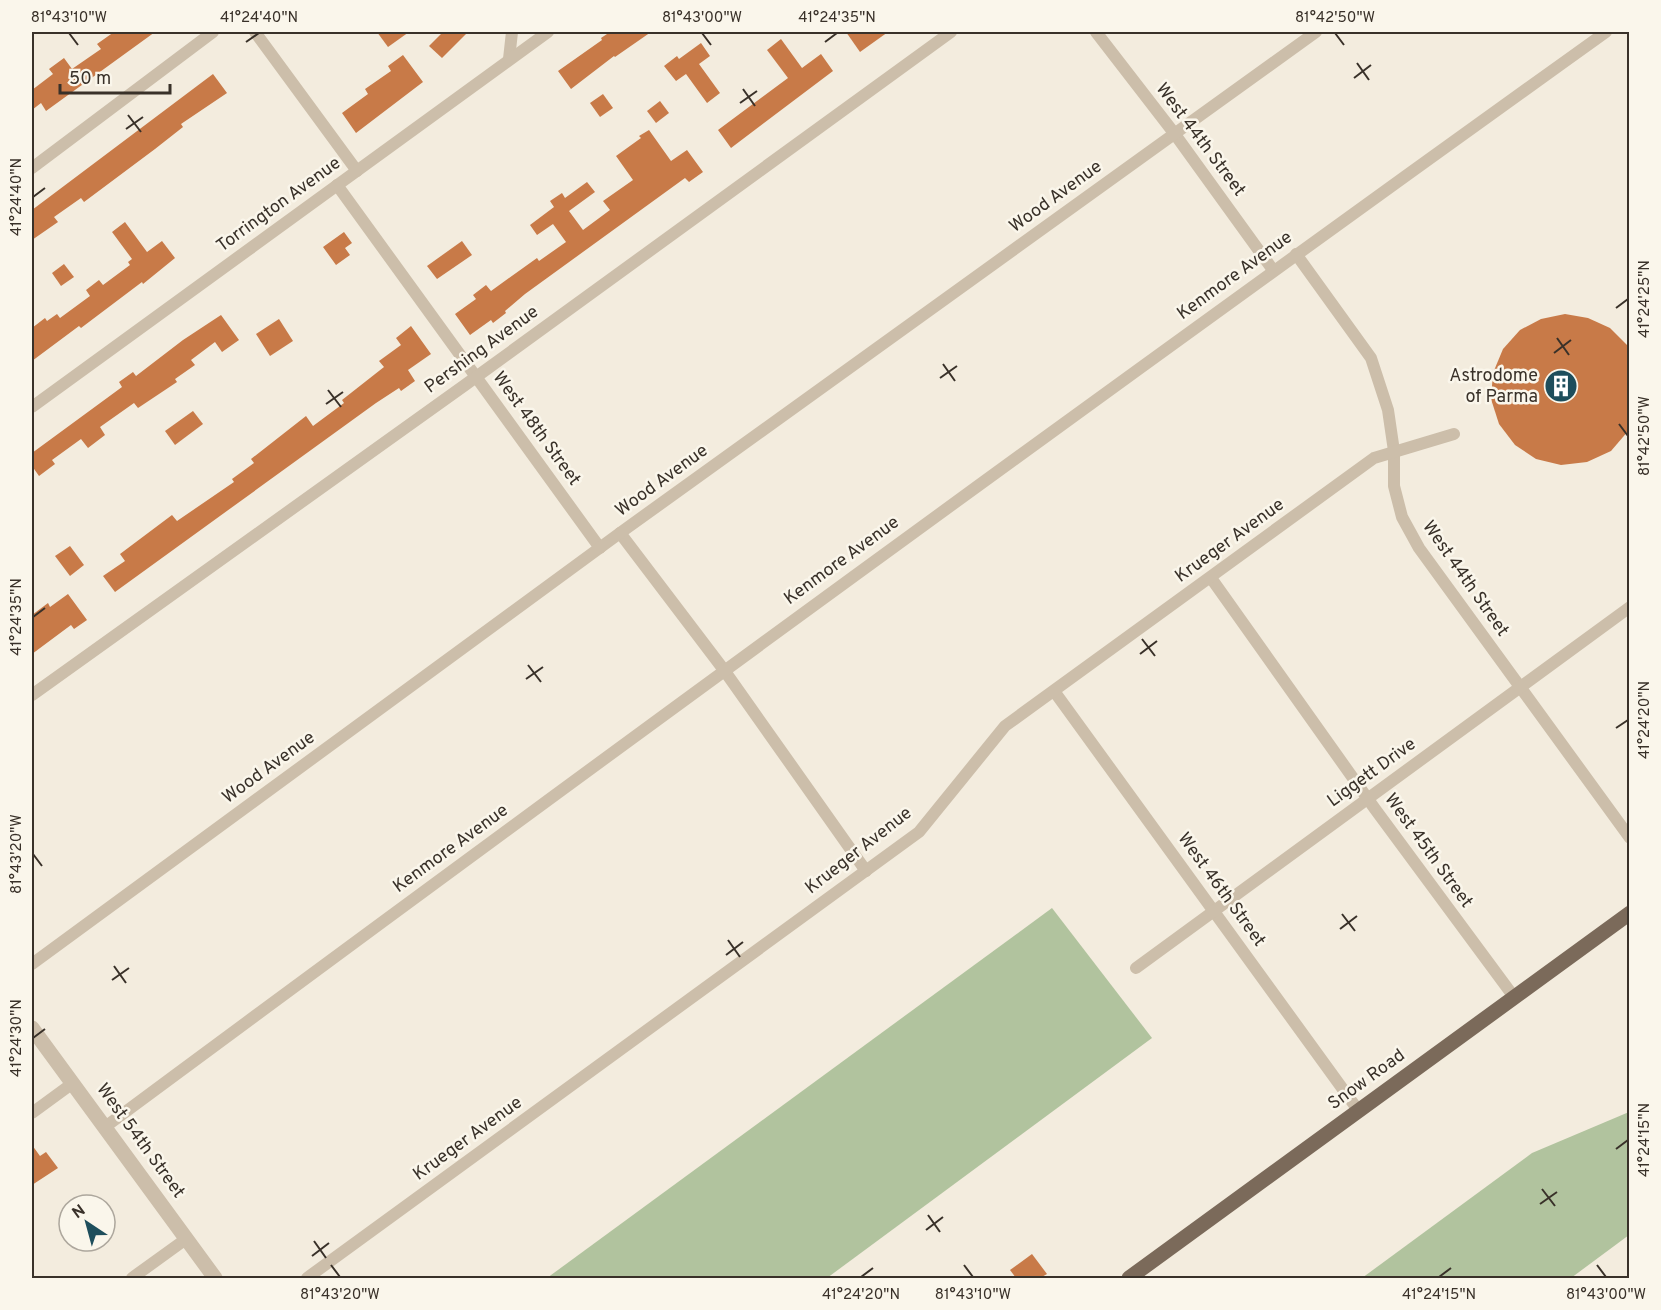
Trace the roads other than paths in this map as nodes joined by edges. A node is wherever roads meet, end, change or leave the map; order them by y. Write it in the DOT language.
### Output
graph roads {
  1 [pos="213,32"];
  2 [pos="255,32"];
  3 [pos="512,32"];
  4 [pos="548,32"];
  5 [pos="951,32"];
  6 [pos="1096,32"];
  7 [pos="1316,32"];
  8 [pos="1606,32"];
  9 [pos="509,60"];
  10 [pos="1174,133"];
  11 [pos="32,168"];
  12 [pos="357,171"];
  13 [pos="337,185"];
  14 [pos="1296,254"];
  15 [pos="1273,270"];
  16 [pos="476,377"];
  17 [pos="32,407"];
  18 [pos="1454,434"];
  19 [pos="1394,451"];
  20 [pos="620,533"];
  21 [pos="600,548"];
  22 [pos="1211,578"];
  23 [pos="1629,607"];
  24 [pos="724,670"];
  25 [pos="1520,686"];
  26 [pos="1054,691"];
  27 [pos="32,695"];
  28 [pos="1368,799"];
  29 [pos="1629,838"];
  30 [pos="866,871"];
  31 [pos="1214,910"];
  32 [pos="1629,913"];
  33 [pos="32,964"];
  34 [pos="1136,968"];
  35 [pos="1514,997"];
  36 [pos="32,1028"];
  37 [pos="73,1083"];
  38 [pos="1358,1110"];
  39 [pos="32,1113"];
  40 [pos="105,1127"];
  41 [pos="186,1239"];
  42 [pos="132,1278"];
  43 [pos="215,1278"];
  44 [pos="307,1278"];
  45 [pos="1129,1278"];
  1 -- 11 [label="street"];
  2 -- 12 [label="street"];
  3 -- 9 [label="street"];
  4 -- 9 [label="street, Torrington Avenue"];
  5 -- 16 [label="street, Pershing Avenue"];
  6 -- 10 [label="street, West 44th Street"];
  7 -- 10 [label="street, Wood Avenue"];
  8 -- 14 [label="street, Kenmore Avenue"];
  9 -- 12 [label="street, Torrington Avenue"];
  10 -- 15 [label="street, West 44th Street"];
  10 -- 20 [label="street, Wood Avenue"];
  12 -- 13 [label="street, Torrington Avenue"];
  13 -- 16 [label="street, West 48th Street"];
  13 -- 17 [label="street, Torrington Avenue"];
  14 -- 15 [label="street, Kenmore Avenue"];
  14 -- 19 [label="street, West 44th Street"];
  15 -- 24 [label="street, Kenmore Avenue"];
  16 -- 21 [label="street, West 48th Street"];
  16 -- 27 [label="street, Pershing Avenue"];
  18 -- 19 [label="street, Krueger Avenue"];
  19 -- 22 [label="street, Krueger Avenue"];
  19 -- 25 [label="street, West 44th Street"];
  20 -- 21 [label="street, Wood Avenue"];
  20 -- 24 [label="street"];
  21 -- 33 [label="street, Wood Avenue"];
  22 -- 26 [label="street, Krueger Avenue"];
  22 -- 28 [label="street, West 45th Street"];
  23 -- 25 [label="street, Liggett Drive"];
  24 -- 30 [label="street"];
  24 -- 40 [label="street, Kenmore Avenue"];
  25 -- 28 [label="street, Liggett Drive"];
  25 -- 29 [label="street, West 44th Street"];
  26 -- 30 [label="street, Krueger Avenue"];
  26 -- 31 [label="street, West 46th Street"];
  28 -- 31 [label="street, Liggett Drive"];
  28 -- 35 [label="street, West 45th Street"];
  30 -- 44 [label="street, Krueger Avenue"];
  31 -- 34 [label="street, Liggett Drive"];
  31 -- 38 [label="street, West 46th Street"];
  32 -- 35 [label="main road, Snow Road"];
  35 -- 38 [label="main road, Snow Road"];
  36 -- 37 [label="street, West 54th Street"];
  37 -- 39 [label="street"];
  37 -- 40 [label="street, West 54th Street"];
  38 -- 45 [label="main road, Snow Road"];
  40 -- 41 [label="street, West 54th Street"];
  41 -- 42 [label="street"];
  41 -- 43 [label="street, West 54th Street"];
}
